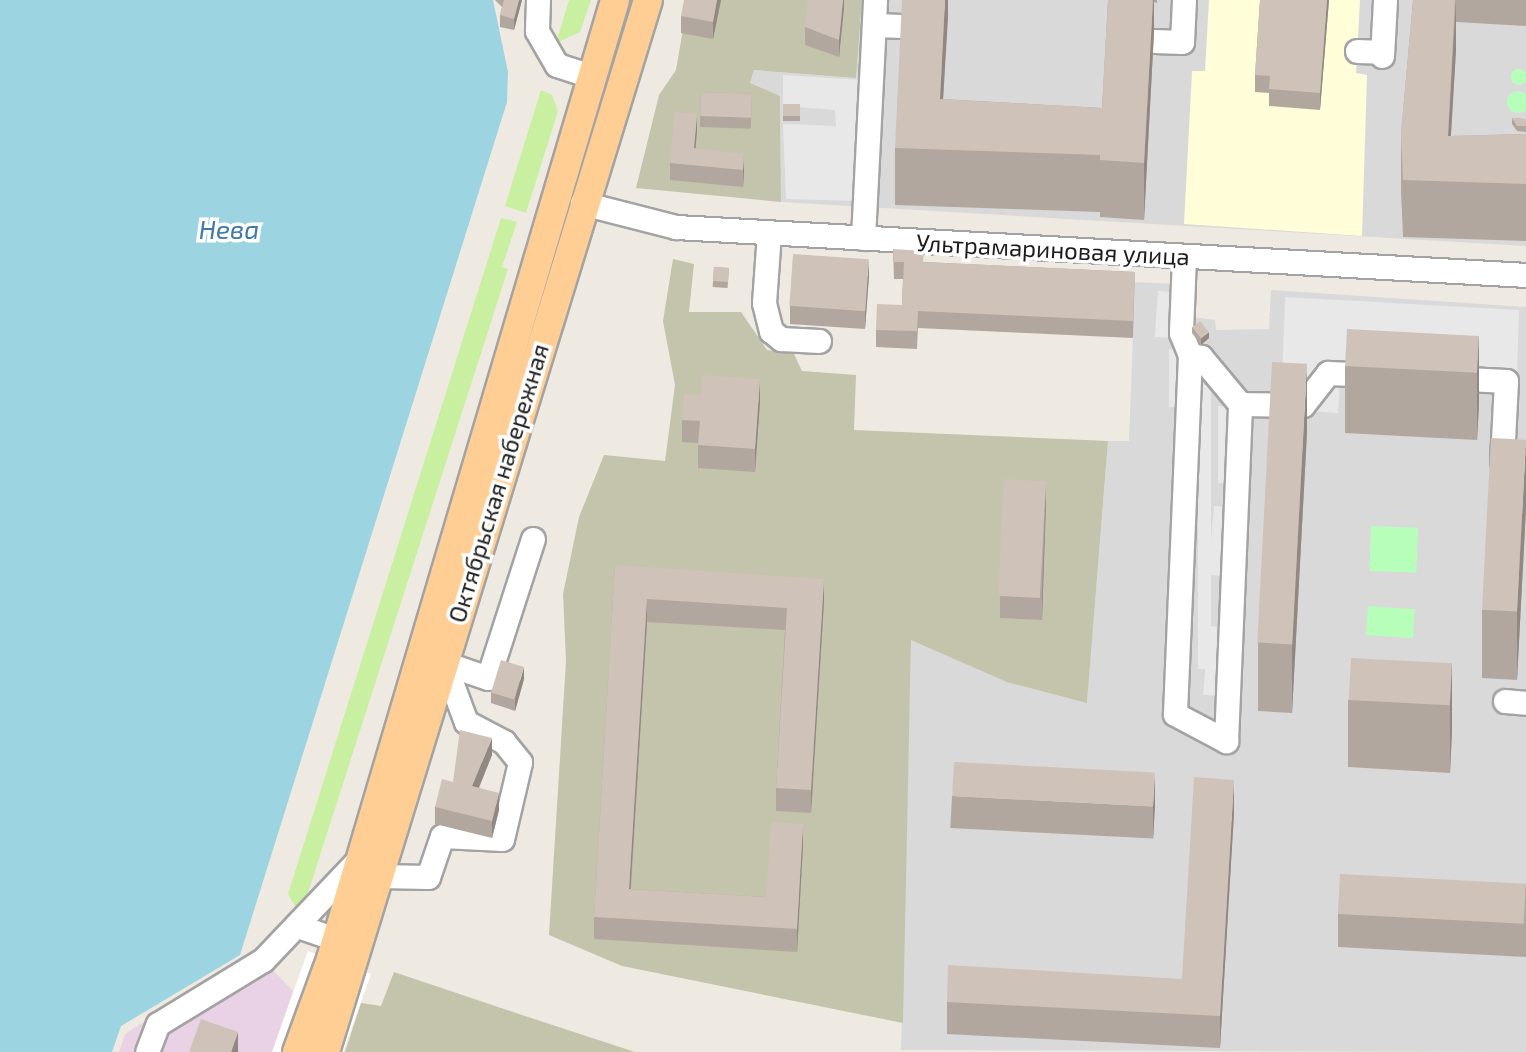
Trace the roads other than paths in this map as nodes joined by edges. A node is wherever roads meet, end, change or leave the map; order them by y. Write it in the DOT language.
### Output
graph roads {
  1 [pos="538,0"];
  2 [pos="615,0"];
  3 [pos="648,0"];
  4 [pos="875,0"];
  5 [pos="1184,0"];
  6 [pos="1385,0"];
  7 [pos="874,25"];
  8 [pos="904,26"];
  9 [pos="1154,41"];
  10 [pos="1357,51"];
  11 [pos="593,77"];
  12 [pos="582,203"];
  13 [pos="769,233"];
  14 [pos="863,238"];
  15 [pos="1184,257"];
  16 [pos="1526,275"];
  17 [pos="819,341"];
  18 [pos="1189,355"];
  19 [pos="1399,376"];
  20 [pos="1426,377"];
  21 [pos="1240,404"];
  22 [pos="1526,462"];
  23 [pos="533,539"];
  24 [pos="444,663"];
  25 [pos="367,870"];
  26 [pos="298,926"];
  27 [pos="340,955"];
  28 [pos="147,1052"];
  29 [pos="297,1052"];
  30 [pos="325,1052"];
  1 -- 11 [label="street"];
  2 -- 11 [label="main road, Октябрьская набережная"];
  3 -- 12 [label="main road, Октябрьская набережная"];
  4 -- 7 [label="street"];
  5 -- 9 [label="street"];
  6 -- 10 [label="street"];
  7 -- 8 [label="street"];
  7 -- 14 [label="street"];
  11 -- 25 [label="main road, Октябрьская набережная"];
  12 -- 13 [label="street, Ультрамариновая улица"];
  12 -- 24 [label="main road, Октябрьская набережная"];
  13 -- 14 [label="street, Ультрамариновая улица"];
  13 -- 17 [label="street"];
  14 -- 15 [label="street, Ультрамариновая улица"];
  15 -- 16 [label="street, Ультрамариновая улица"];
  15 -- 18 [label="street"];
  18 -- 21 [label="street"];
  18 -- 21 [label="street"];
  19 -- 21 [label="street"];
  20 -- 22 [label="street"];
  23 -- 24 [label="street"];
  24 -- 25 [label="main road, Октябрьская набережная"];
  24 -- 25 [label="street"];
  25 -- 26 [label="street"];
  25 -- 27 [label="main road, Октябрьская набережная"];
  25 -- 27 [label="main road, Октябрьская набережная"];
  26 -- 27 [label="street"];
  26 -- 28 [label="street"];
  27 -- 29 [label="main road"];
  27 -- 30 [label="main road"];
}
